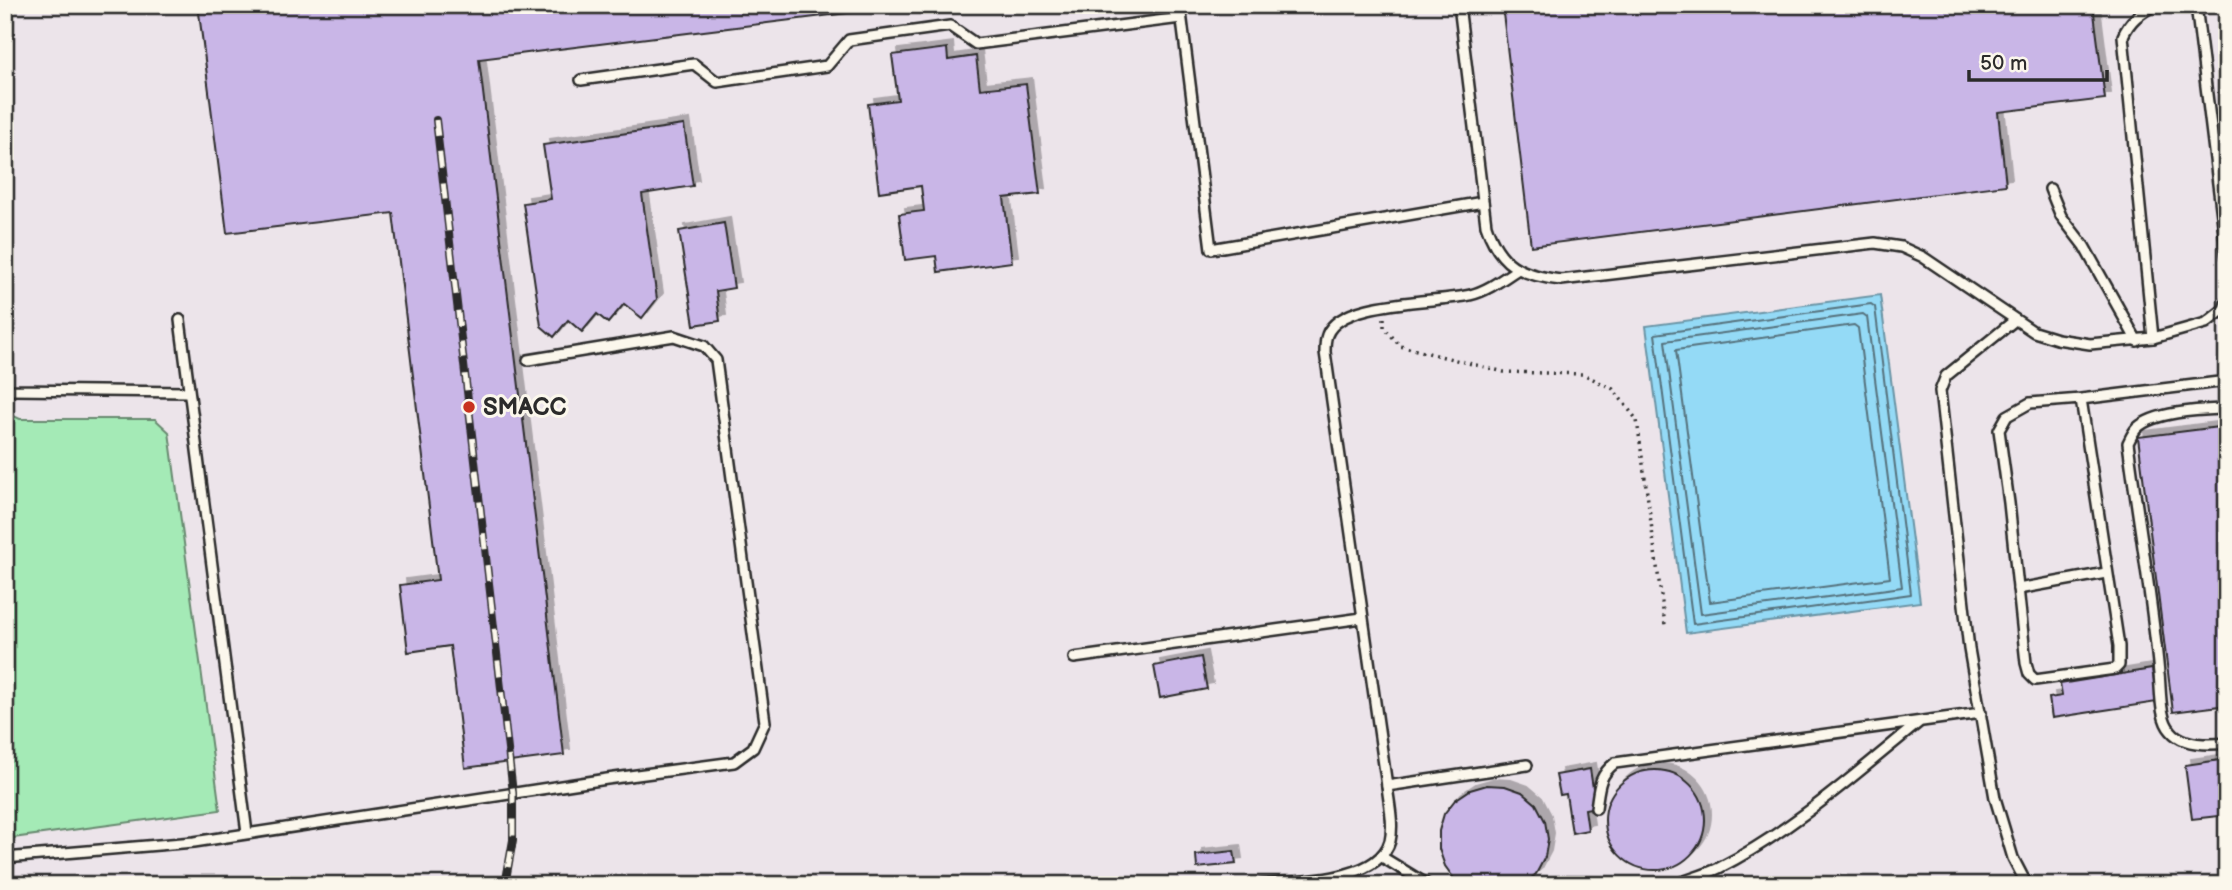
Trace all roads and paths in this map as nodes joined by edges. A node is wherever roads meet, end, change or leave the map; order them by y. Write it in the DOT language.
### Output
graph roads {
  1 [pos="1180,5"];
  2 [pos="1459,5"];
  3 [pos="2155,5"];
  4 [pos="2196,5"];
  5 [pos="1181,18"];
  6 [pos="581,80"];
  7 [pos="2050,189"];
  8 [pos="1483,202"];
  9 [pos="2227,257"];
  10 [pos="1518,269"];
  11 [pos="2227,300"];
  12 [pos="1384,305"];
  13 [pos="180,320"];
  14 [pos="2015,320"];
  15 [pos="2153,338"];
  16 [pos="2137,341"];
  17 [pos="528,360"];
  18 [pos="2227,382"];
  19 [pos="5,387"];
  20 [pos="188,392"];
  21 [pos="2081,399"];
  22 [pos="2227,406"];
  23 [pos="2106,573"];
  24 [pos="2018,589"];
  25 [pos="1362,618"];
  26 [pos="1665,625"];
  27 [pos="1074,658"];
  28 [pos="1981,713"];
  29 [pos="1919,722"];
  30 [pos="2227,743"];
  31 [pos="1527,765"];
  32 [pos="1387,786"];
  33 [pos="1596,808"];
  34 [pos="247,833"];
  35 [pos="1382,857"];
  36 [pos="5,858"];
  37 [pos="1258,885"];
  38 [pos="1428,885"];
  39 [pos="1674,885"];
  40 [pos="2027,885"];
  1 -- 5 [label="lane"];
  2 -- 8 [label="lane"];
  3 -- 15 [label="lane"];
  4 -- 9 [label="lane"];
  5 -- 6 [label="lane"];
  5 -- 8 [label="lane"];
  7 -- 16 [label="lane"];
  8 -- 10 [label="lane"];
  10 -- 12 [label="lane"];
  10 -- 14 [label="lane"];
  11 -- 15 [label="lane"];
  12 -- 25 [label="lane"];
  12 -- 26 [label="path"];
  13 -- 20 [label="lane"];
  14 -- 16 [label="lane"];
  14 -- 28 [label="lane"];
  15 -- 16 [label="lane"];
  17 -- 34 [label="lane"];
  18 -- 21 [label="lane"];
  19 -- 20 [label="lane"];
  20 -- 34 [label="lane"];
  21 -- 23 [label="lane"];
  21 -- 24 [label="lane"];
  22 -- 30 [label="lane"];
  23 -- 24 [label="lane"];
  23 -- 24 [label="lane"];
  25 -- 27 [label="lane"];
  25 -- 32 [label="lane"];
  28 -- 29 [label="lane"];
  28 -- 40 [label="lane"];
  29 -- 33 [label="lane"];
  29 -- 39 [label="lane"];
  31 -- 32 [label="lane"];
  32 -- 35 [label="lane"];
  34 -- 36 [label="lane"];
  35 -- 37 [label="lane"];
  35 -- 38 [label="lane"];
}
